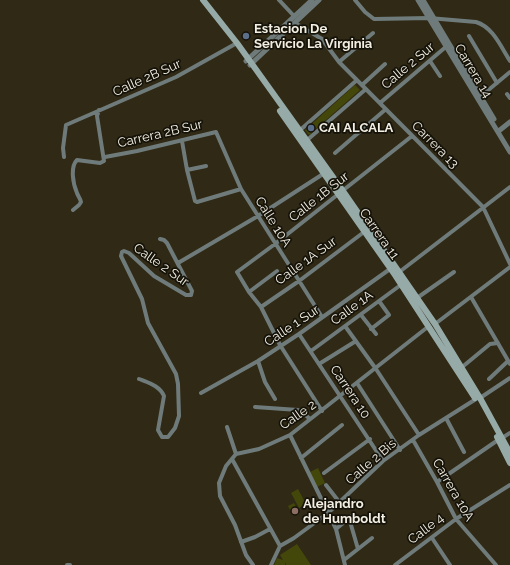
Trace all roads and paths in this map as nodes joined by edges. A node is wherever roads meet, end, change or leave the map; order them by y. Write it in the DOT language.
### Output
graph roads {
  1 [pos="203,0"];
  2 [pos="279,0"];
  3 [pos="312,0"];
  4 [pos="319,0"];
  5 [pos="355,0"];
  6 [pos="418,0"];
  7 [pos="423,0"];
  8 [pos="294,16"];
  9 [pos="432,19"];
  10 [pos="295,23"];
  11 [pos="372,33"];
  12 [pos="469,36"];
  13 [pos="236,44"];
  14 [pos="448,46"];
  15 [pos="430,61"];
  16 [pos="510,61"];
  17 [pos="249,62"];
  18 [pos="339,62"];
  19 [pos="385,64"];
  20 [pos="510,72"];
  21 [pos="440,76"];
  22 [pos="357,80"];
  23 [pos="497,83"];
  24 [pos="364,87"];
  25 [pos="507,94"];
  26 [pos="479,98"];
  27 [pos="510,98"];
  28 [pos="380,103"];
  29 [pos="386,109"];
  30 [pos="99,110"];
  31 [pos="510,122"];
  32 [pos="500,130"];
  33 [pos="299,131"];
  34 [pos="216,132"];
  35 [pos="412,136"];
  36 [pos="182,141"];
  37 [pos="304,142"];
  38 [pos="509,148"];
  39 [pos="335,153"];
  40 [pos="107,156"];
  41 [pos="64,157"];
  42 [pos="206,166"];
  43 [pos="187,170"];
  44 [pos="323,174"];
  45 [pos="510,187"];
  46 [pos="241,188"];
  47 [pos="340,193"];
  48 [pos="483,207"];
  49 [pos="73,210"];
  50 [pos="258,216"];
  51 [pos="364,232"];
  52 [pos="160,239"];
  53 [pos="275,244"];
  54 [pos="178,263"];
  55 [pos="510,264"];
  56 [pos="510,267"];
  57 [pos="390,269"];
  58 [pos="277,271"];
  59 [pos="454,272"];
  60 [pos="397,274"];
  61 [pos="299,281"];
  62 [pos="403,283"];
  63 [pos="249,292"];
  64 [pos="471,297"];
  65 [pos="417,298"];
  66 [pos="379,301"];
  67 [pos="261,307"];
  68 [pos="361,315"];
  69 [pos="322,317"];
  70 [pos="432,325"];
  71 [pos="345,326"];
  72 [pos="371,329"];
  73 [pos="299,334"];
  74 [pos="376,334"];
  75 [pos="356,341"];
  76 [pos="498,343"];
  77 [pos="280,345"];
  78 [pos="311,351"];
  79 [pos="258,361"];
  80 [pos="509,363"];
  81 [pos="319,364"];
  82 [pos="461,368"];
  83 [pos="376,369"];
  84 [pos="510,378"];
  85 [pos="139,379"];
  86 [pos="489,379"];
  87 [pos="357,383"];
  88 [pos="201,393"];
  89 [pos="341,396"];
  90 [pos="275,399"];
  91 [pos="478,399"];
  92 [pos="255,407"];
  93 [pos="322,410"];
  94 [pos="446,418"];
  95 [pos="310,419"];
  96 [pos="342,425"];
  97 [pos="227,427"];
  98 [pos="510,433"];
  99 [pos="290,435"];
  100 [pos="419,436"];
  101 [pos="370,439"];
  102 [pos="500,439"];
  103 [pos="413,440"];
  104 [pos="400,450"];
  105 [pos="464,452"];
  106 [pos="510,453"];
  107 [pos="236,454"];
  108 [pos="301,458"];
  109 [pos="232,459"];
  110 [pos="383,461"];
  111 [pos="510,463"];
  112 [pos="324,473"];
  113 [pos="437,482"];
  114 [pos="510,484"];
  115 [pos="326,485"];
  116 [pos="340,503"];
  117 [pos="328,513"];
  118 [pos="354,514"];
  119 [pos="350,518"];
  120 [pos="456,519"];
  121 [pos="270,529"];
  122 [pos="336,529"];
  123 [pos="372,538"];
  124 [pos="432,538"];
  125 [pos="241,542"];
  126 [pos="280,546"];
  127 [pos="358,549"];
  128 [pos="344,560"];
  129 [pos="402,563"];
  130 [pos="253,565"];
  131 [pos="271,565"];
  132 [pos="346,565"];
  133 [pos="395,565"];
  134 [pos="450,565"];
  135 [pos="496,565"];
  1 -- 13 [label="main road, Carrera 11"];
  2 -- 8 [label="street"];
  3 -- 8 [label="street"];
  4 -- 10 [label="street"];
  5 -- 9 [label="street"];
  6 -- 9 [label="street, Carrera 14"];
  7 -- 9 [label="street, Carrera 14"];
  8 -- 17 [label="street"];
  9 -- 14 [label="street, Carrera 14"];
  9 -- 16 [label="street"];
  10 -- 17 [label="street"];
  10 -- 18 [label="street, Carrera 13"];
  11 -- 18 [label="street"];
  12 -- 23 [label="street"];
  13 -- 17 [label="main road, Carrera 11"];
  13 -- 30 [label="street, Calle 2B Sur"];
  14 -- 15 [label="street, Calle 2 Sur"];
  14 -- 26 [label="street, Carrera 14"];
  15 -- 21 [label="street"];
  15 -- 28 [label="street, Calle 2 Sur"];
  17 -- 33 [label="main road, Carrera 11"];
  17 -- 37 [label="main road, Carrera 11"];
  18 -- 22 [label="street, Carrera 13"];
  19 -- 24 [label="street"];
  20 -- 23 [label="street"];
  22 -- 24 [label="street, Carrera 13"];
  22 -- 33 [label="street"];
  23 -- 26 [label="street"];
  24 -- 28 [label="street, Carrera 13"];
  24 -- 37 [label="street"];
  25 -- 27 [label="street"];
  26 -- 32 [label="street, Carrera 14"];
  26 -- 38 [label="street, Carrera 14"];
  28 -- 29 [label="street, Carrera 13"];
  29 -- 35 [label="street, Carrera 13"];
  29 -- 39 [label="street"];
  30 -- 40 [label="street"];
  30 -- 41 [label="street, Calle 2B Sur"];
  31 -- 32 [label="street"];
  32 -- 38 [label="street, Carrera 14"];
  33 -- 37 [label="main road, Carrera 11"];
  34 -- 36 [label="street, Carrera 2B Sur"];
  34 -- 46 [label="street, Calle 10A"];
  35 -- 47 [label="street, Calle 1B Sur"];
  35 -- 48 [label="street, Carrera 13"];
  36 -- 40 [label="street, Carrera 2B Sur"];
  36 -- 43 [label="street"];
  37 -- 44 [label="main road, Carrera 11"];
  37 -- 47 [label="main road, Carrera 11"];
  40 -- 49 [label="street, Carrera 2B Sur"];
  42 -- 43 [label="street"];
  43 -- 46 [label="street"];
  44 -- 47 [label="main road, Carrera 11"];
  44 -- 50 [label="street, Calle 2 Sur"];
  45 -- 48 [label="street"];
  46 -- 50 [label="street, Calle 10A"];
  47 -- 51 [label="main road, Carrera 11"];
  47 -- 53 [label="street, Calle 1B Sur"];
  47 -- 60 [label="main road, Carrera 11"];
  48 -- 55 [label="street, Carrera 13"];
  48 -- 60 [label="street"];
  50 -- 53 [label="street, Calle 10A"];
  50 -- 54 [label="street, Calle 2 Sur"];
  51 -- 57 [label="main road, Carrera 11"];
  51 -- 61 [label="street, Calle 1A Sur"];
  52 -- 54 [label="street"];
  53 -- 61 [label="street, Calle 10A"];
  53 -- 63 [label="street, Calle 1B Sur"];
  54 -- 85 [label="street, Calle 2 Sur"];
  56 -- 64 [label="street, Calle 2"];
  57 -- 60 [label="main road, Carrera 11"];
  57 -- 69 [label="street, Calle 1 Sur"];
  58 -- 63 [label="street"];
  59 -- 65 [label="street"];
  60 -- 62 [label="main road, Carrera 11"];
  61 -- 67 [label="street, Calle 1A Sur"];
  61 -- 69 [label="street, Calle 10A"];
  62 -- 65 [label="main road, Carrera 11"];
  62 -- 66 [label="street, Calle 1A"];
  62 -- 70 [label="main road, Carrera 11"];
  63 -- 67 [label="street"];
  64 -- 70 [label="street, Calle 2"];
  64 -- 76 [label="street"];
  65 -- 70 [label="main road, Carrera 11"];
  66 -- 68 [label="street, Calle 1A"];
  66 -- 72 [label="street"];
  67 -- 77 [label="street"];
  68 -- 71 [label="street, Calle 1A"];
  68 -- 72 [label="street"];
  69 -- 73 [label="street, Calle 1 Sur"];
  70 -- 82 [label="main road, Carrera 11"];
  70 -- 83 [label="street, Calle 2"];
  70 -- 91 [label="main road, Carrera 11"];
  71 -- 75 [label="street"];
  71 -- 78 [label="street, Calle 1A"];
  72 -- 74 [label="street"];
  73 -- 77 [label="street, Calle 1 Sur"];
  73 -- 78 [label="street, Carrera 10"];
  75 -- 81 [label="street"];
  75 -- 83 [label="street"];
  76 -- 80 [label="street"];
  76 -- 82 [label="street"];
  77 -- 79 [label="street, Calle 1 Sur"];
  77 -- 93 [label="street"];
  78 -- 81 [label="street, Carrera 10"];
  79 -- 88 [label="street, Calle 1 Sur"];
  79 -- 90 [label="street"];
  80 -- 86 [label="street"];
  81 -- 89 [label="street, Carrera 10"];
  82 -- 91 [label="main road, Carrera 11"];
  83 -- 87 [label="street, Calle 2"];
  83 -- 100 [label="street"];
  84 -- 91 [label="street, Calle 2 Bis"];
  87 -- 89 [label="street, Calle 2"];
  87 -- 104 [label="street"];
  89 -- 93 [label="street, Calle 2"];
  89 -- 101 [label="street, Carrera 10"];
  91 -- 94 [label="street, Calle 2 Bis"];
  91 -- 102 [label="main road, Carrera 11"];
  92 -- 95 [label="street"];
  93 -- 95 [label="street, Calle 2"];
  94 -- 100 [label="street, Calle 2 Bis"];
  94 -- 105 [label="street"];
  95 -- 99 [label="street, Calle 2"];
  96 -- 108 [label="street"];
  97 -- 107 [label="street"];
  98 -- 102 [label="street"];
  99 -- 107 [label="street, Calle 2"];
  99 -- 108 [label="street"];
  100 -- 103 [label="street, Calle 2 Bis"];
  101 -- 110 [label="street, Carrera 10"];
  101 -- 112 [label="street"];
  102 -- 106 [label="main road, Carrera 11"];
  102 -- 111 [label="main road, Carrera 11"];
  102 -- 113 [label="street"];
  103 -- 104 [label="street, Calle 2 Bis"];
  103 -- 113 [label="street, Carrera 10A"];
  104 -- 110 [label="street, Calle 2 Bis"];
  107 -- 109 [label="street"];
  108 -- 117 [label="street"];
  109 -- 121 [label="street"];
  109 -- 125 [label="street"];
  110 -- 116 [label="street, Calle 2 Bis"];
  113 -- 120 [label="street, Carrera 10A"];
  114 -- 120 [label="street, Calle 4"];
  115 -- 116 [label="street"];
  116 -- 117 [label="street, Calle 2 Bis"];
  117 -- 122 [label="street"];
  117 -- 126 [label="street, Calle 2 Bis"];
  118 -- 119 [label="street"];
  119 -- 122 [label="street"];
  119 -- 127 [label="street"];
  120 -- 124 [label="street, Calle 4"];
  120 -- 135 [label="street, Carrera 10A"];
  121 -- 125 [label="street"];
  121 -- 126 [label="street"];
  122 -- 128 [label="street"];
  123 -- 127 [label="street"];
  124 -- 129 [label="street, Calle 4"];
  124 -- 134 [label="street"];
  125 -- 130 [label="street"];
  126 -- 131 [label="street"];
  127 -- 128 [label="street"];
  128 -- 132 [label="street"];
  129 -- 133 [label="street, Calle 4"];
}
